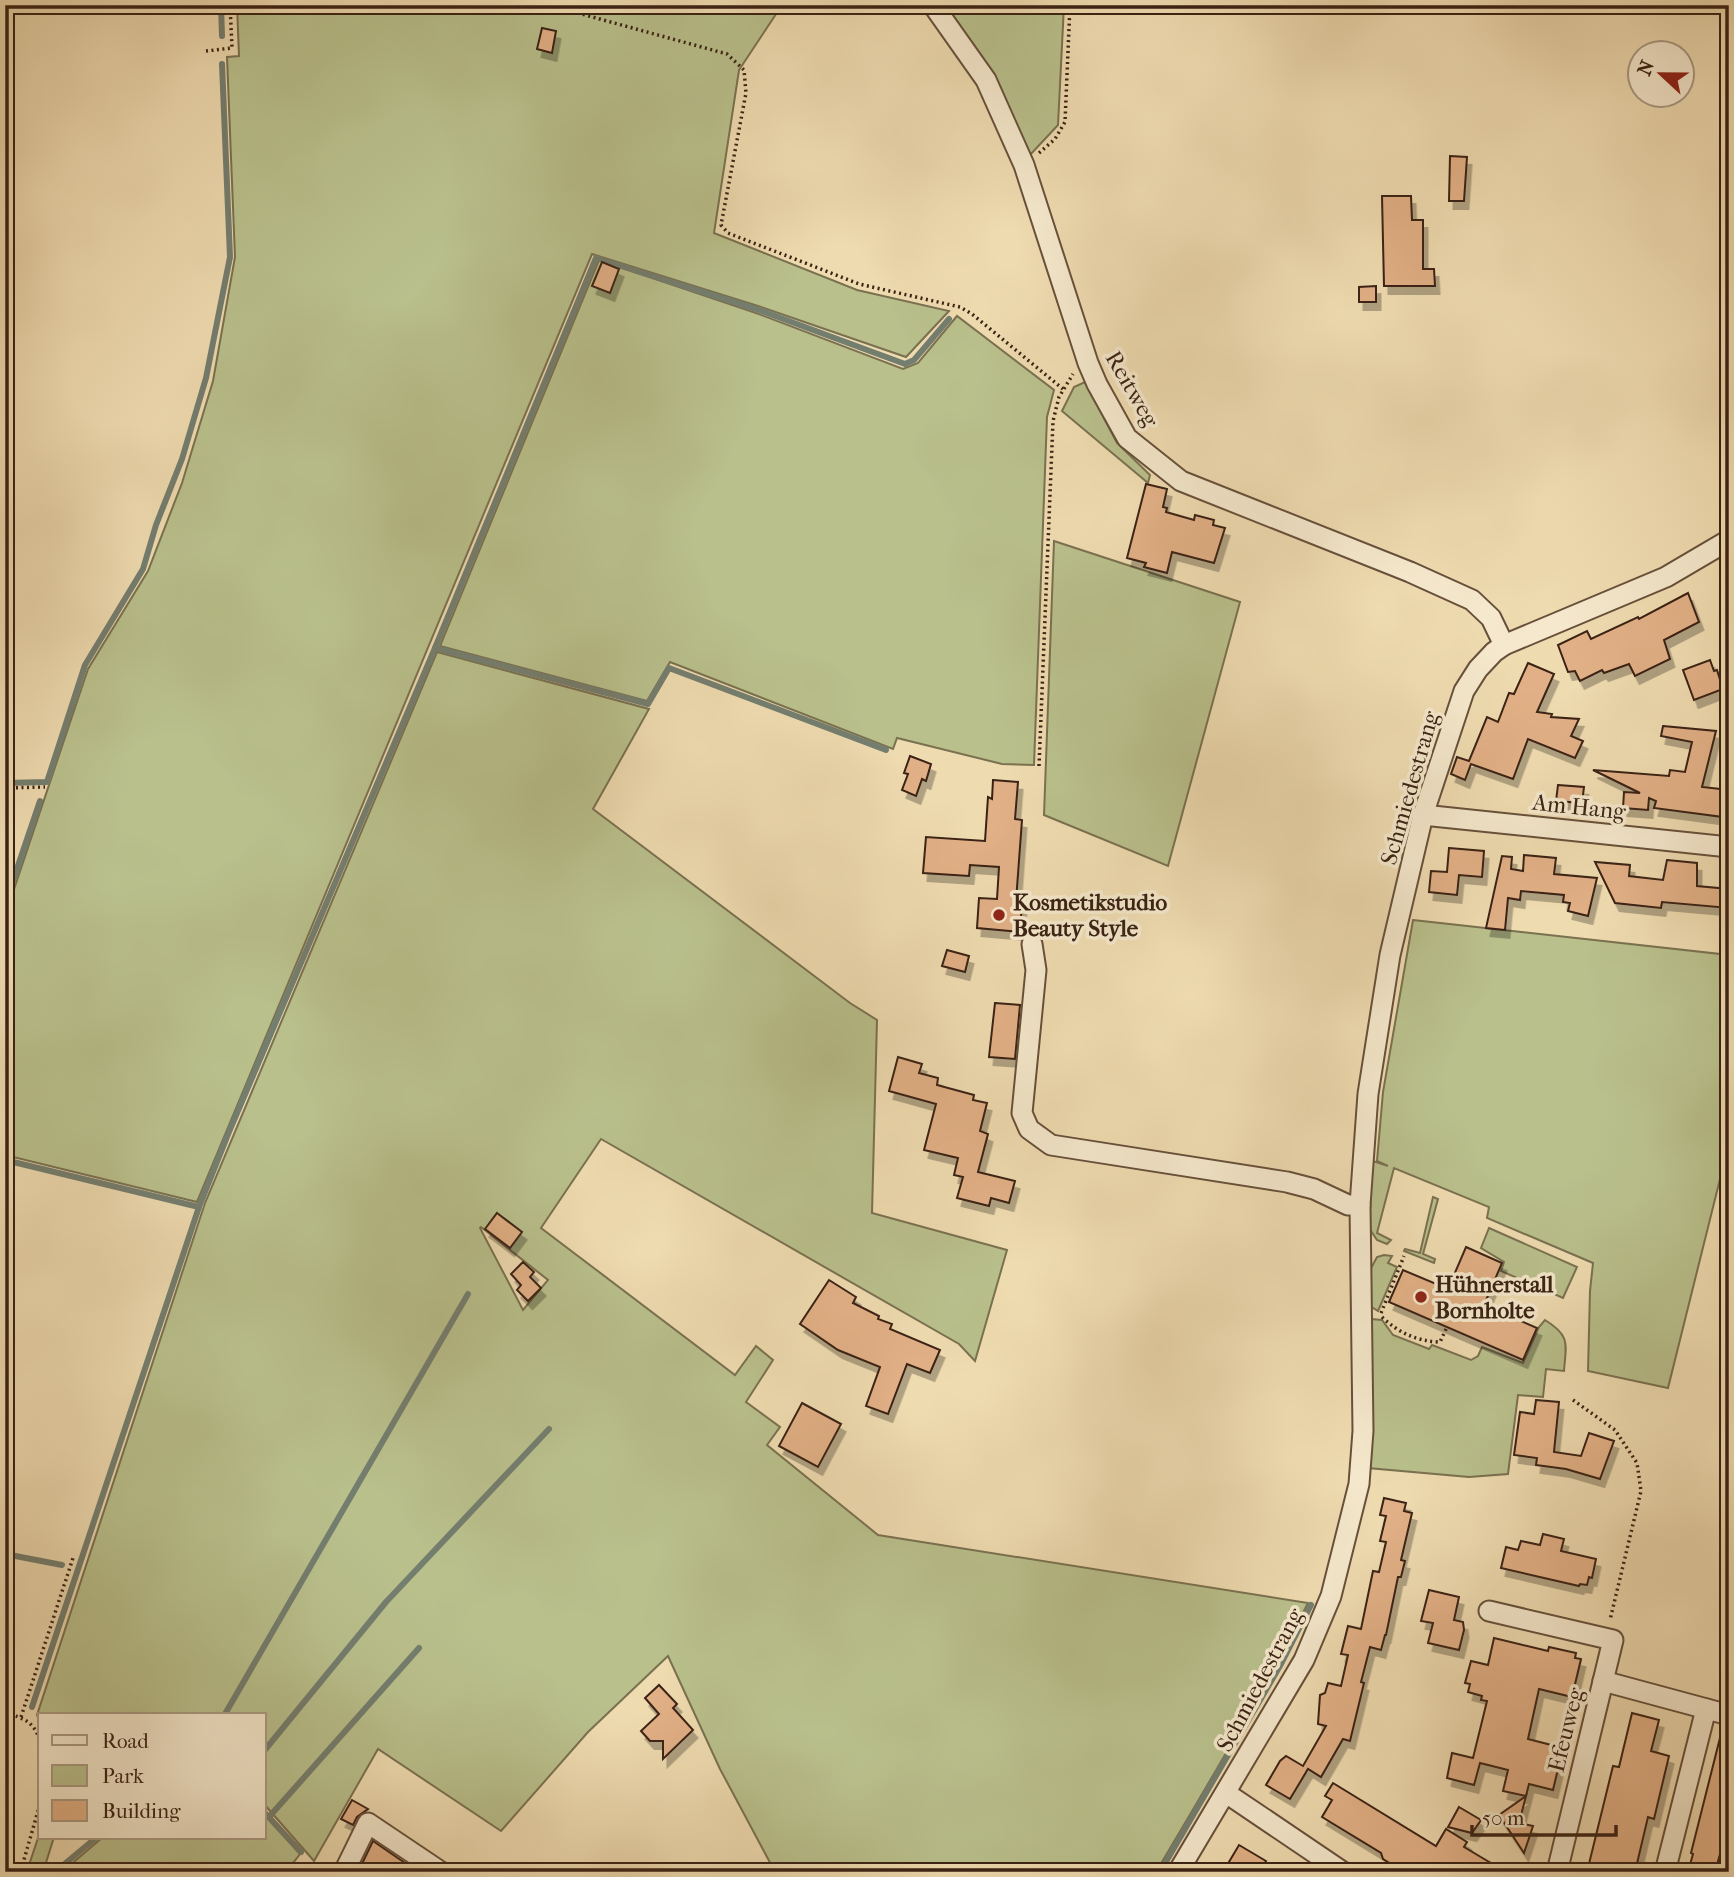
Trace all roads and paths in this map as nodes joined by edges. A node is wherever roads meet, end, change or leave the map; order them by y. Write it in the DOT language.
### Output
graph roads {
  1 [pos="230,5"];
  2 [pos="933,5"];
  3 [pos="1070,5"];
  4 [pos="567,10"];
  5 [pos="206,51"];
  6 [pos="1024,165"];
  7 [pos="1088,363"];
  8 [pos="1063,389"];
  9 [pos="1729,540"];
  10 [pos="1504,645"];
  11 [pos="1039,766"];
  12 [pos="45,787"];
  13 [pos="5,788"];
  14 [pos="1423,815"];
  15 [pos="1729,847"];
  16 [pos="1032,944"];
  17 [pos="1360,1205"];
  18 [pos="1404,1256"];
  19 [pos="1361,1311"];
  20 [pos="1380,1316"];
  21 [pos="1447,1327"];
  22 [pos="1573,1401"];
  23 [pos="73,1558"];
  24 [pos="1489,1612"];
  25 [pos="1606,1639"];
  26 [pos="1603,1681"];
  27 [pos="1706,1709"];
  28 [pos="5,1713"];
  29 [pos="1729,1715"];
  30 [pos="20,1717"];
  31 [pos="38,1735"];
  32 [pos="1226,1793"];
  33 [pos="38,1811"];
  34 [pos="21,1870"];
  35 [pos="344,1872"];
  36 [pos="440,1872"];
  37 [pos="1178,1872"];
  38 [pos="1343,1872"];
  39 [pos="1557,1872"];
  40 [pos="1665,1872"];
  1 -- 5 [label="path"];
  2 -- 6 [label="street, Reitweg"];
  3 -- 6 [label="path"];
  4 -- 8 [label="path"];
  6 -- 7 [label="street, Reitweg"];
  7 -- 8 [label="path"];
  7 -- 10 [label="street, Reitweg"];
  8 -- 11 [label="path"];
  9 -- 10 [label="street, Schmiedestrang"];
  10 -- 14 [label="street, Schmiedestrang"];
  12 -- 13 [label="path"];
  14 -- 15 [label="street, Am Hang"];
  14 -- 17 [label="street, Schmiedestrang"];
  16 -- 17 [label="street"];
  17 -- 19 [label="street, Schmiedestrang"];
  18 -- 20 [label="path"];
  19 -- 20 [label="path"];
  19 -- 32 [label="street, Schmiedestrang"];
  20 -- 21 [label="path"];
  22 -- 25 [label="path"];
  23 -- 30 [label="path"];
  24 -- 25 [label="street"];
  25 -- 26 [label="street, Efeuweg"];
  26 -- 27 [label="street, Efeuweg"];
  26 -- 39 [label="street, Efeuweg"];
  27 -- 29 [label="street, Efeuweg"];
  27 -- 40 [label="street"];
  28 -- 30 [label="path"];
  30 -- 31 [label="path"];
  32 -- 37 [label="street, Schmiedestrang"];
  32 -- 38 [label="street"];
  33 -- 34 [label="path"];
  35 -- 36 [label="street"];
}
